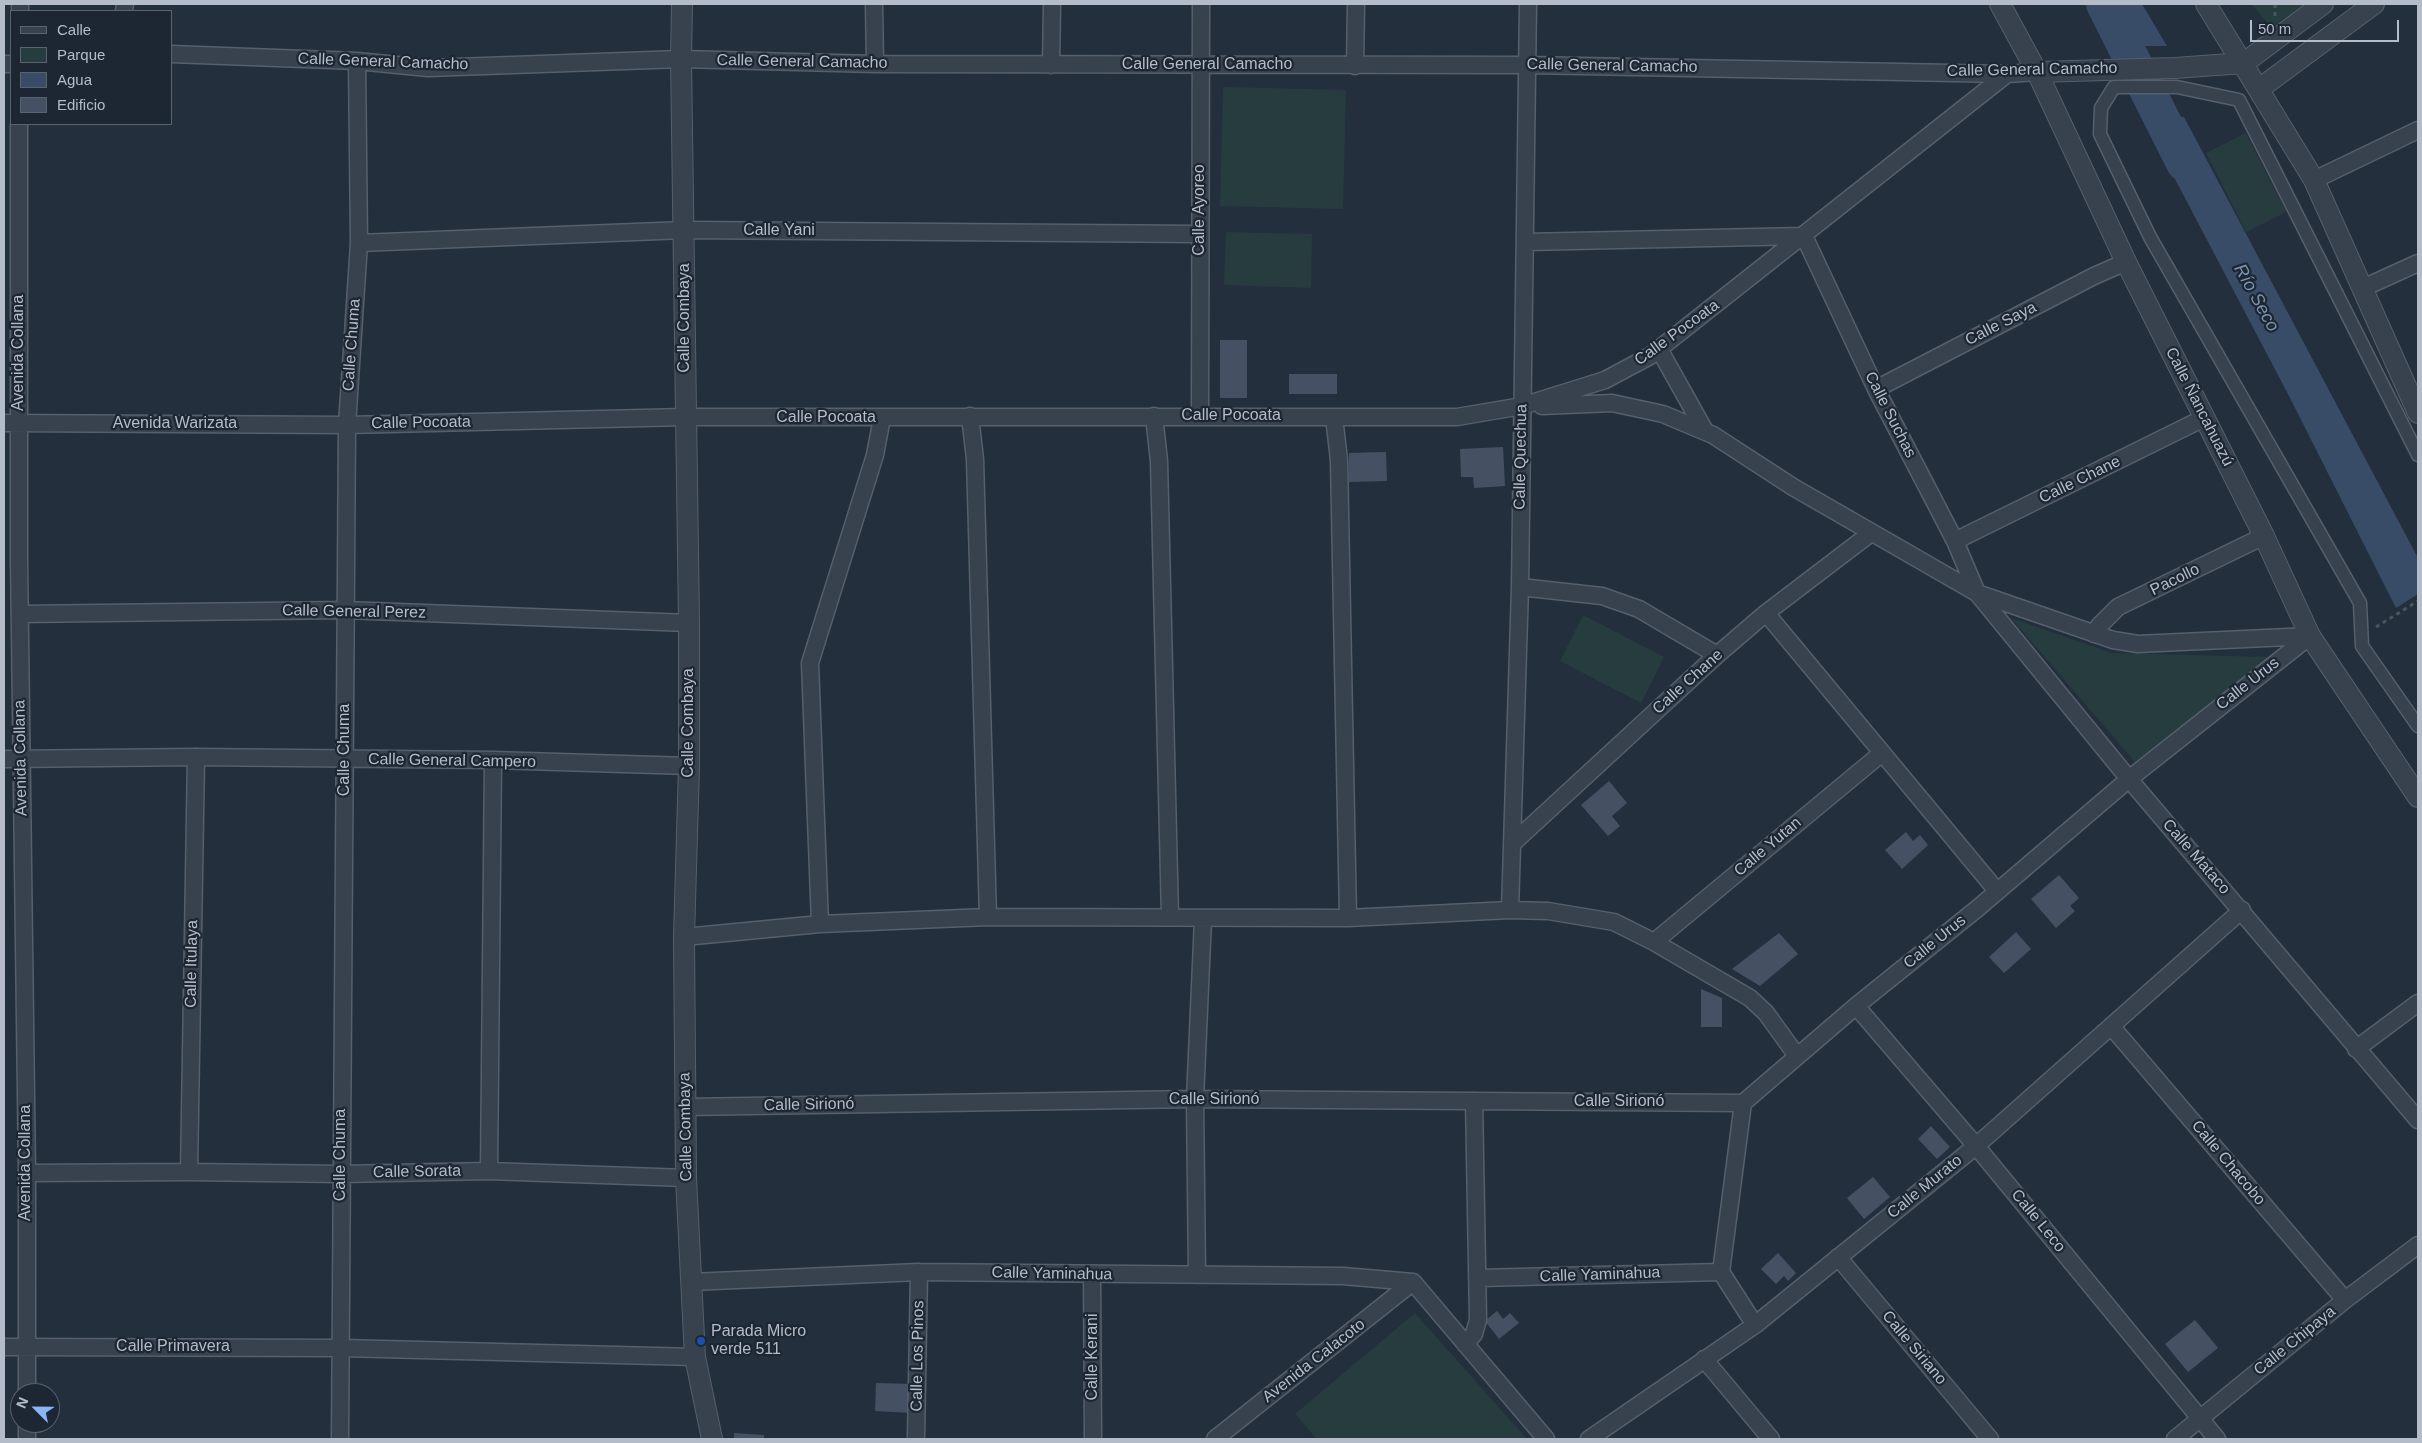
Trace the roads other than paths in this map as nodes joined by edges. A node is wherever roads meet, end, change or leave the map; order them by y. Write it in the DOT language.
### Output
graph roads {
  1 [pos="682,4"];
  2 [pos="874,4"];
  3 [pos="1052,4"];
  4 [pos="1201,4"];
  5 [pos="1356,4"];
  6 [pos="1528,4"];
  7 [pos="2000,4"];
  8 [pos="2206,4"];
  9 [pos="2324,4"];
  10 [pos="2374,4"];
  11 [pos="172,54"];
  12 [pos="681,59"];
  13 [pos="357,61"];
  14 [pos="2244,63"];
  15 [pos="875,64"];
  16 [pos="1051,65"];
  17 [pos="1200,65"];
  18 [pos="1528,65"];
  19 [pos="1355,66"];
  20 [pos="2037,72"];
  21 [pos="2007,74"];
  22 [pos="2176,78"];
  23 [pos="2259,88"];
  24 [pos="20,125"];
  25 [pos="2418,130"];
  26 [pos="2314,180"];
  27 [pos="685,230"];
  28 [pos="1200,234"];
  29 [pos="1804,236"];
  30 [pos="1525,242"];
  31 [pos="359,243"];
  32 [pos="12,244"];
  33 [pos="2126,262"];
  34 [pos="2418,263"];
  35 [pos="2363,288"];
  36 [pos="1659,349"];
  37 [pos="1876,389"];
  38 [pos="1522,406"];
  39 [pos="2418,413"];
  40 [pos="970,416"];
  41 [pos="1154,416"];
  42 [pos="1200,416"];
  43 [pos="686,417"];
  44 [pos="1334,417"];
  45 [pos="882,418"];
  46 [pos="2204,418"];
  47 [pos="11,423"];
  48 [pos="347,425"];
  49 [pos="1705,431"];
  50 [pos="2418,455"];
  51 [pos="1871,533"];
  52 [pos="2264,536"];
  53 [pos="1955,541"];
  54 [pos="11,559"];
  55 [pos="1520,587"];
  56 [pos="1977,593"];
  57 [pos="346,610"];
  58 [pos="1766,613"];
  59 [pos="20,614"];
  60 [pos="689,623"];
  61 [pos="2094,634"];
  62 [pos="2310,636"];
  63 [pos="1717,655"];
  64 [pos="2418,726"];
  65 [pos="1882,752"];
  66 [pos="196,757"];
  67 [pos="4,759"];
  68 [pos="21,759"];
  69 [pos="346,760"];
  70 [pos="493,760"];
  71 [pos="689,766"];
  72 [pos="2128,779"];
  73 [pos="2418,797"];
  74 [pos="1514,842"];
  75 [pos="1997,891"];
  76 [pos="1510,910"];
  77 [pos="2242,910"];
  78 [pos="988,916"];
  79 [pos="1170,917"];
  80 [pos="1348,918"];
  81 [pos="1203,919"];
  82 [pos="820,924"];
  83 [pos="684,937"];
  84 [pos="1654,942"];
  85 [pos="2418,1003"];
  86 [pos="1856,1006"];
  87 [pos="2111,1026"];
  88 [pos="2356,1049"];
  89 [pos="1797,1056"];
  90 [pos="1196,1099"];
  91 [pos="1474,1101"];
  92 [pos="1743,1103"];
  93 [pos="686,1107"];
  94 [pos="2418,1120"];
  95 [pos="1976,1146"];
  96 [pos="489,1171"];
  97 [pos="189,1172"];
  98 [pos="27,1173"];
  99 [pos="341,1174"];
  100 [pos="686,1178"];
  101 [pos="2418,1246"];
  102 [pos="1838,1257"];
  103 [pos="919,1272"];
  104 [pos="1721,1272"];
  105 [pos="1092,1274"];
  106 [pos="1197,1275"];
  107 [pos="1479,1278"];
  108 [pos="691,1282"];
  109 [pos="1413,1282"];
  110 [pos="2345,1300"];
  111 [pos="1755,1325"];
  112 [pos="1466,1344"];
  113 [pos="4,1347"];
  114 [pos="26,1347"];
  115 [pos="342,1348"];
  116 [pos="695,1358"];
  117 [pos="1704,1359"];
  118 [pos="27,1383"];
  119 [pos="2199,1418"];
  120 [pos="340,1439"];
  121 [pos="712,1439"];
  122 [pos="916,1439"];
  123 [pos="1094,1439"];
  124 [pos="1215,1439"];
  125 [pos="1546,1439"];
  126 [pos="1589,1439"];
  127 [pos="1771,1439"];
  128 [pos="1990,1439"];
  129 [pos="2175,1439"];
  130 [pos="2217,1439"];
  1 -- 12 [label="street, Calle Combaya"];
  2 -- 15 [label="street"];
  3 -- 16 [label="street"];
  4 -- 17 [label="street, Calle Ayoreo"];
  5 -- 19 [label="street"];
  6 -- 18 [label="street, Calle Quechua"];
  7 -- 20 [label="street, Calle Ñancahuazú"];
  8 -- 14 [label="street"];
  9 -- 14 [label="street"];
  10 -- 23 [label="street"];
  11 -- 13 [label="street, Calle General Camacho"];
  12 -- 13 [label="street, Calle General Camacho"];
  12 -- 15 [label="street, Calle General Camacho"];
  12 -- 27 [label="street, Calle Combaya"];
  13 -- 31 [label="street, Calle Chuma"];
  14 -- 22 [label="street, Calle General Camacho"];
  14 -- 23 [label="street"];
  15 -- 16 [label="street, Calle General Camacho"];
  16 -- 17 [label="street, Calle General Camacho"];
  17 -- 19 [label="street, Calle General Camacho"];
  17 -- 28 [label="street, Calle Ayoreo"];
  18 -- 19 [label="street, Calle General Camacho"];
  18 -- 21 [label="street, Calle General Camacho"];
  18 -- 30 [label="street, Calle Quechua"];
  20 -- 21 [label="street, Calle General Camacho"];
  20 -- 22 [label="street, Calle General Camacho"];
  20 -- 33 [label="street, Calle Ñancahuazú"];
  21 -- 29 [label="street, Calle Pocoata"];
  22 -- 50 [label="street"];
  22 -- 64 [label="street"];
  23 -- 26 [label="street"];
  24 -- 32 [label="street, Avenida Collana"];
  25 -- 26 [label="street"];
  26 -- 35 [label="street"];
  27 -- 28 [label="street, Calle Yani"];
  27 -- 31 [label="street, Calle Yani"];
  27 -- 43 [label="street, Calle Combaya"];
  28 -- 42 [label="street, Calle Ayoreo"];
  29 -- 30 [label="street"];
  29 -- 36 [label="street, Calle Pocoata"];
  29 -- 37 [label="street, Calle Suchas"];
  30 -- 38 [label="street, Calle Quechua"];
  31 -- 48 [label="street, Calle Chuma"];
  32 -- 47 [label="street, Avenida Collana"];
  33 -- 37 [label="street, Calle Saya"];
  33 -- 46 [label="street, Calle Ñancahuazú"];
  34 -- 35 [label="street"];
  35 -- 39 [label="street"];
  36 -- 38 [label="street, Calle Pocoata"];
  36 -- 49 [label="street"];
  37 -- 53 [label="street, Calle Suchas"];
  38 -- 44 [label="street, Calle Pocoata"];
  38 -- 49 [label="street"];
  38 -- 55 [label="street, Calle Quechua"];
  40 -- 41 [label="street, Calle Pocoata"];
  40 -- 45 [label="street, Calle Pocoata"];
  40 -- 78 [label="street"];
  41 -- 42 [label="street, Calle Pocoata"];
  41 -- 79 [label="street"];
  42 -- 44 [label="street, Calle Pocoata"];
  43 -- 45 [label="street, Calle Pocoata"];
  43 -- 48 [label="street, Calle Pocoata"];
  43 -- 60 [label="street, Calle Combaya"];
  44 -- 80 [label="street"];
  45 -- 82 [label="street"];
  46 -- 52 [label="street, Calle Ñancahuazú"];
  46 -- 53 [label="street, Calle Chane"];
  47 -- 48 [label="street, Avenida Warizata"];
  47 -- 54 [label="street, Avenida Collana"];
  48 -- 57 [label="street, Calle Chuma"];
  49 -- 51 [label="street"];
  51 -- 56 [label="street"];
  51 -- 58 [label="street, Calle Chane"];
  52 -- 61 [label="street, Pacollo"];
  52 -- 62 [label="street, Calle Ñancahuazú"];
  53 -- 56 [label="street, Calle Suchas"];
  54 -- 59 [label="street, Avenida Collana"];
  55 -- 63 [label="street"];
  55 -- 74 [label="street, Calle Quechua"];
  56 -- 61 [label="street"];
  56 -- 72 [label="street, Calle Mataco"];
  57 -- 59 [label="street, Calle General Perez"];
  57 -- 60 [label="street, Calle General Perez"];
  57 -- 69 [label="street, Calle Chuma"];
  58 -- 63 [label="street, Calle Chane"];
  58 -- 65 [label="street"];
  59 -- 68 [label="street, Avenida Collana"];
  60 -- 71 [label="street, Calle Combaya"];
  61 -- 62 [label="street"];
  62 -- 72 [label="street, Calle Urus"];
  62 -- 73 [label="street, Calle Ñancahuazú"];
  63 -- 74 [label="street, Calle Chane"];
  65 -- 75 [label="street"];
  65 -- 84 [label="street, Calle Yutan"];
  66 -- 68 [label="street, Calle General Campero"];
  66 -- 69 [label="street, Calle General Campero"];
  66 -- 97 [label="street, Calle Itulaya"];
  67 -- 68 [label="street, Calle General Campero"];
  68 -- 98 [label="street, Avenida Collana"];
  69 -- 70 [label="street, Calle General Campero"];
  69 -- 99 [label="street, Calle Chuma"];
  70 -- 71 [label="street, Calle General Campero"];
  70 -- 96 [label="street"];
  71 -- 83 [label="street, Calle Combaya"];
  72 -- 75 [label="street, Calle Urus"];
  72 -- 77 [label="street, Calle Mataco"];
  74 -- 76 [label="street, Calle Quechua"];
  75 -- 86 [label="street, Calle Urus"];
  76 -- 80 [label="street"];
  76 -- 84 [label="street"];
  77 -- 87 [label="street, Calle Murato"];
  77 -- 88 [label="street, Calle Mataco"];
  78 -- 79 [label="street"];
  78 -- 82 [label="street"];
  79 -- 81 [label="street"];
  80 -- 81 [label="street"];
  81 -- 90 [label="street"];
  82 -- 83 [label="street"];
  83 -- 93 [label="street, Calle Combaya"];
  84 -- 89 [label="street"];
  85 -- 88 [label="street"];
  86 -- 89 [label="street, Calle Urus"];
  86 -- 95 [label="street, Calle Leco"];
  87 -- 95 [label="street, Calle Murato"];
  87 -- 110 [label="street, Calle Chacobo"];
  88 -- 94 [label="street, Calle Mataco"];
  89 -- 92 [label="street, Calle Urus"];
  90 -- 91 [label="street, Calle Sirionó"];
  90 -- 93 [label="street, Calle Sirionó"];
  90 -- 106 [label="street"];
  91 -- 92 [label="street, Calle Sirionó"];
  91 -- 107 [label="street"];
  92 -- 104 [label="street"];
  93 -- 100 [label="street, Calle Combaya"];
  95 -- 102 [label="street, Calle Murato"];
  95 -- 119 [label="street, Calle Leco"];
  96 -- 99 [label="street, Calle Sorata"];
  96 -- 100 [label="street, Calle Sorata"];
  97 -- 98 [label="street, Calle Sorata"];
  97 -- 99 [label="street, Calle Sorata"];
  98 -- 114 [label="street, Avenida Collana"];
  99 -- 115 [label="street, Calle Chuma"];
  100 -- 108 [label="street, Calle Combaya"];
  101 -- 110 [label="street, Calle Chipaya"];
  102 -- 111 [label="street, Calle Murato"];
  102 -- 128 [label="street, Calle Siriano"];
  103 -- 105 [label="street, Calle Yaminahua"];
  103 -- 108 [label="street, Calle Yaminahua"];
  103 -- 122 [label="street, Calle Los Pinos"];
  104 -- 107 [label="street, Calle Yaminahua"];
  104 -- 111 [label="street"];
  105 -- 106 [label="street, Calle Yaminahua"];
  105 -- 123 [label="street, Calle Kerani"];
  106 -- 109 [label="street, Calle Yaminahua"];
  107 -- 112 [label="street"];
  108 -- 116 [label="street, Calle Combaya"];
  109 -- 112 [label="street"];
  109 -- 124 [label="street, Avenida Calacoto"];
  110 -- 119 [label="street, Calle Chipaya"];
  111 -- 117 [label="street, Calle Murato"];
  112 -- 125 [label="street"];
  113 -- 114 [label="street, Calle Primavera"];
  114 -- 115 [label="street, Calle Primavera"];
  114 -- 118 [label="street, Avenida Collana"];
  115 -- 116 [label="street, Calle Primavera"];
  115 -- 120 [label="street, Calle Chuma"];
  116 -- 121 [label="street, Calle Combaya"];
  117 -- 126 [label="street, Calle Murato"];
  117 -- 127 [label="street"];
  119 -- 129 [label="street, Calle Chipaya"];
  119 -- 130 [label="street, Calle Leco"];
}
